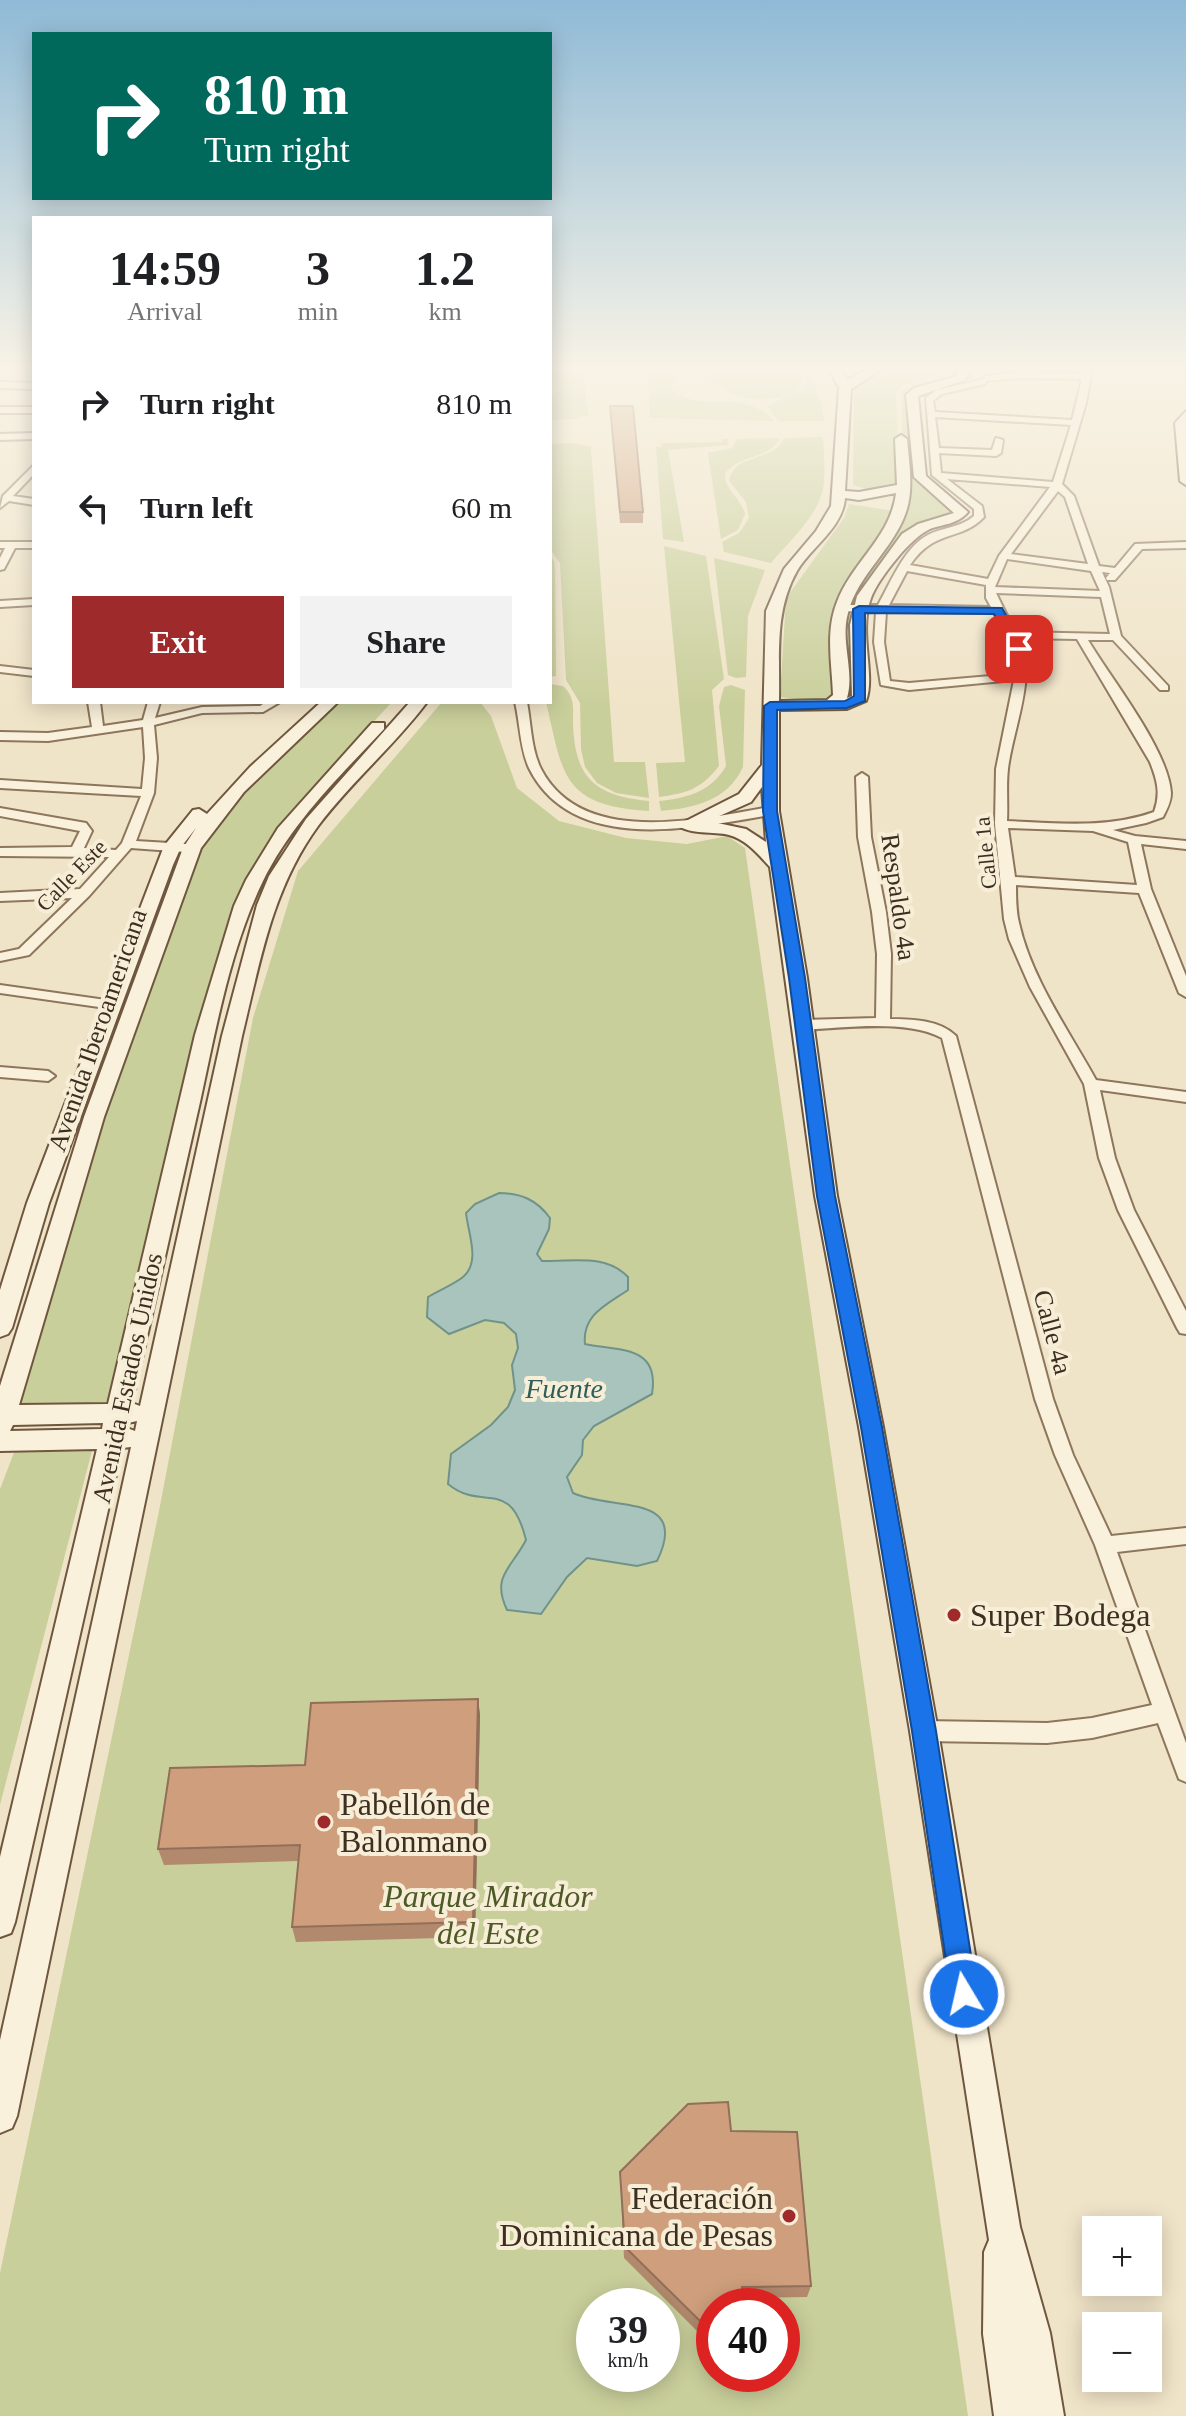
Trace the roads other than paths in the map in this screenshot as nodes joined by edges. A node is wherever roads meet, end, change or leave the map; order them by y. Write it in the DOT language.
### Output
graph roads {
  1 [pos="21,483"];
  2 [pos="841,483"];
  3 [pos="903,483"];
  4 [pos="927,483"];
  5 [pos="947,483"];
  6 [pos="1030,483"];
  7 [pos="19,485"];
  8 [pos="32,485"];
  9 [pos="1057,485"];
  10 [pos="903,488"];
  11 [pos="841,494"];
  12 [pos="859,496"];
  13 [pos="3,502"];
  14 [pos="32,502"];
  15 [pos="899,512"];
  16 [pos="0,545"];
  17 [pos="12,545"];
  18 [pos="32,545"];
  19 [pos="1186,545"];
  20 [pos="1004,556"];
  21 [pos="0,567"];
  22 [pos="904,567"];
  23 [pos="1097,570"];
  24 [pos="1117,571"];
  25 [pos="991,587"];
  26 [pos="1104,590"];
  27 [pos="32,602"];
  28 [pos="4,603"];
  29 [pos="842,608"];
  30 [pos="859,609"];
  31 [pos="881,610"];
  32 [pos="998,610"];
  33 [pos="1013,635"];
  34 [pos="1081,637"];
  35 [pos="1116,637"];
  36 [pos="0,669"];
  37 [pos="32,673"];
  38 [pos="1020,677"];
  39 [pos="1164,688"];
  40 [pos="94,704"];
  41 [pos="153,704"];
  42 [pos="270,704"];
  43 [pos="308,704"];
  44 [pos="328,704"];
  45 [pos="399,704"];
  46 [pos="417,704"];
  47 [pos="521,704"];
  48 [pos="830,705"];
  49 [pos="770,706"];
  50 [pos="148,723"];
  51 [pos="98,730"];
  52 [pos="0,736"];
  53 [pos="770,766"];
  54 [pos="862,777"];
  55 [pos="0,784"];
  56 [pos="148,793"];
  57 [pos="770,811"];
  58 [pos="0,812"];
  59 [pos="1001,824"];
  60 [pos="687,825"];
  61 [pos="1093,827"];
  62 [pos="1134,840"];
  63 [pos="1186,845"];
  64 [pos="182,847"];
  65 [pos="124,849"];
  66 [pos="76,851"];
  67 [pos="3,852"];
  68 [pos="776,864"];
  69 [pos="0,866"];
  70 [pos="1009,881"];
  71 [pos="1144,889"];
  72 [pos="84,893"];
  73 [pos="0,897"];
  74 [pos="0,957"];
  75 [pos="0,989"];
  76 [pos="1186,993"];
  77 [pos="113,1005"];
  78 [pos="883,1023"];
  79 [pos="803,1025"];
  80 [pos="205,1035"];
  81 [pos="232,1036"];
  82 [pos="0,1072"];
  83 [pos="48,1076"];
  84 [pos="1091,1084"];
  85 [pos="1186,1097"];
  86 [pos="0,1328"];
  87 [pos="1186,1328"];
  88 [pos="150,1413"];
  89 [pos="1,1418"];
  90 [pos="117,1426"];
  91 [pos="145,1438"];
  92 [pos="0,1441"];
  93 [pos="1186,1536"];
  94 [pos="1105,1545"];
  95 [pos="1164,1712"];
  96 [pos="924,1731"];
  97 [pos="1186,1772"];
  98 [pos="0,1922"];
  99 [pos="0,2116"];
  100 [pos="1003,2227"];
  101 [pos="1013,2416"];
  102 [pos="1045,2416"];
  1 -- 7 [label="street"];
  2 -- 11 [label="street"];
  3 -- 10 [label="street"];
  4 -- 30 [label="street"];
  5 -- 22 [label="street"];
  6 -- 9 [label="street"];
  7 -- 8 [label="street"];
  7 -- 13 [label="street"];
  9 -- 20 [label="street"];
  9 -- 23 [label="street"];
  10 -- 12 [label="street"];
  10 -- 15 [label="street"];
  11 -- 12 [label="street"];
  11 -- 49 [label="street"];
  12 -- 15 [label="street"];
  13 -- 14 [label="street"];
  15 -- 29 [label="street"];
  16 -- 17 [label="street"];
  17 -- 18 [label="street"];
  17 -- 21 [label="street"];
  19 -- 24 [label="street"];
  20 -- 23 [label="street"];
  20 -- 25 [label="street"];
  22 -- 25 [label="street"];
  22 -- 31 [label="street"];
  23 -- 24 [label="street"];
  23 -- 26 [label="street"];
  24 -- 26 [label="street"];
  25 -- 26 [label="street"];
  25 -- 32 [label="street, Calle 1a"];
  26 -- 35 [label="street"];
  27 -- 28 [label="street"];
  29 -- 30 [label="street"];
  29 -- 48 [label="street"];
  30 -- 31 [label="street"];
  30 -- 48 [label="street"];
  31 -- 32 [label="street"];
  31 -- 38 [label="street"];
  32 -- 33 [label="street, Calle 1a"];
  33 -- 34 [label="street"];
  33 -- 38 [label="street, Calle 1a"];
  34 -- 35 [label="street"];
  34 -- 61 [label="street"];
  35 -- 39 [label="street"];
  36 -- 37 [label="street"];
  38 -- 59 [label="street, Calle 1a"];
  40 -- 51 [label="street"];
  41 -- 50 [label="street, Calle Este"];
  42 -- 50 [label="street"];
  43 -- 64 [label="street, Avenida Iberoamericana"];
  44 -- 64 [label="street, Avenida Iberoamericana"];
  45 -- 80 [label="street, Avenida Estados Unidos"];
  46 -- 81 [label="street, Avenida Estados Unidos"];
  47 -- 60 [label="street"];
  48 -- 49 [label="street"];
  49 -- 53 [label="street"];
  50 -- 51 [label="street"];
  50 -- 56 [label="street, Calle Este"];
  51 -- 52 [label="street"];
  53 -- 57 [label="street"];
  53 -- 60 [label="street"];
  54 -- 78 [label="street, Respaldo 4a"];
  55 -- 56 [label="street"];
  56 -- 65 [label="street, Calle Este"];
  57 -- 60 [label="street"];
  57 -- 68 [label="street"];
  58 -- 66 [label="street"];
  59 -- 61 [label="street"];
  59 -- 70 [label="street, Calle 1a"];
  60 -- 68 [label="street"];
  61 -- 62 [label="street"];
  62 -- 63 [label="street"];
  62 -- 71 [label="street"];
  64 -- 65 [label="street"];
  64 -- 77 [label="street, Avenida Iberoamericana"];
  64 -- 89 [label="street, Avenida Iberoamericana"];
  65 -- 66 [label="street"];
  65 -- 72 [label="street, Calle Este"];
  66 -- 67 [label="street"];
  67 -- 69 [label="street"];
  68 -- 79 [label="street"];
  70 -- 71 [label="street"];
  70 -- 84 [label="street, Calle 1a"];
  71 -- 76 [label="street"];
  72 -- 73 [label="street"];
  72 -- 74 [label="street, Calle Este"];
  75 -- 77 [label="street"];
  77 -- 86 [label="street, Avenida Iberoamericana"];
  78 -- 79 [label="street, Calle 4a"];
  78 -- 94 [label="street, Calle 4a"];
  79 -- 96 [label="street"];
  80 -- 81 [label="street"];
  80 -- 90 [label="street, Avenida Estados Unidos"];
  81 -- 88 [label="street, Avenida Estados Unidos"];
  82 -- 83 [label="street"];
  84 -- 85 [label="street"];
  84 -- 87 [label="street, Calle 1a"];
  88 -- 90 [label="street"];
  88 -- 91 [label="street, Avenida Estados Unidos"];
  89 -- 90 [label="street"];
  90 -- 91 [label="street"];
  90 -- 92 [label="street"];
  90 -- 98 [label="street, Avenida Estados Unidos"];
  91 -- 99 [label="street, Avenida Estados Unidos"];
  93 -- 94 [label="street"];
  94 -- 95 [label="street, Calle 4a"];
  95 -- 96 [label="street"];
  95 -- 97 [label="street, Calle 4a"];
  96 -- 100 [label="street"];
  100 -- 101 [label="street"];
  100 -- 102 [label="street"];
}
